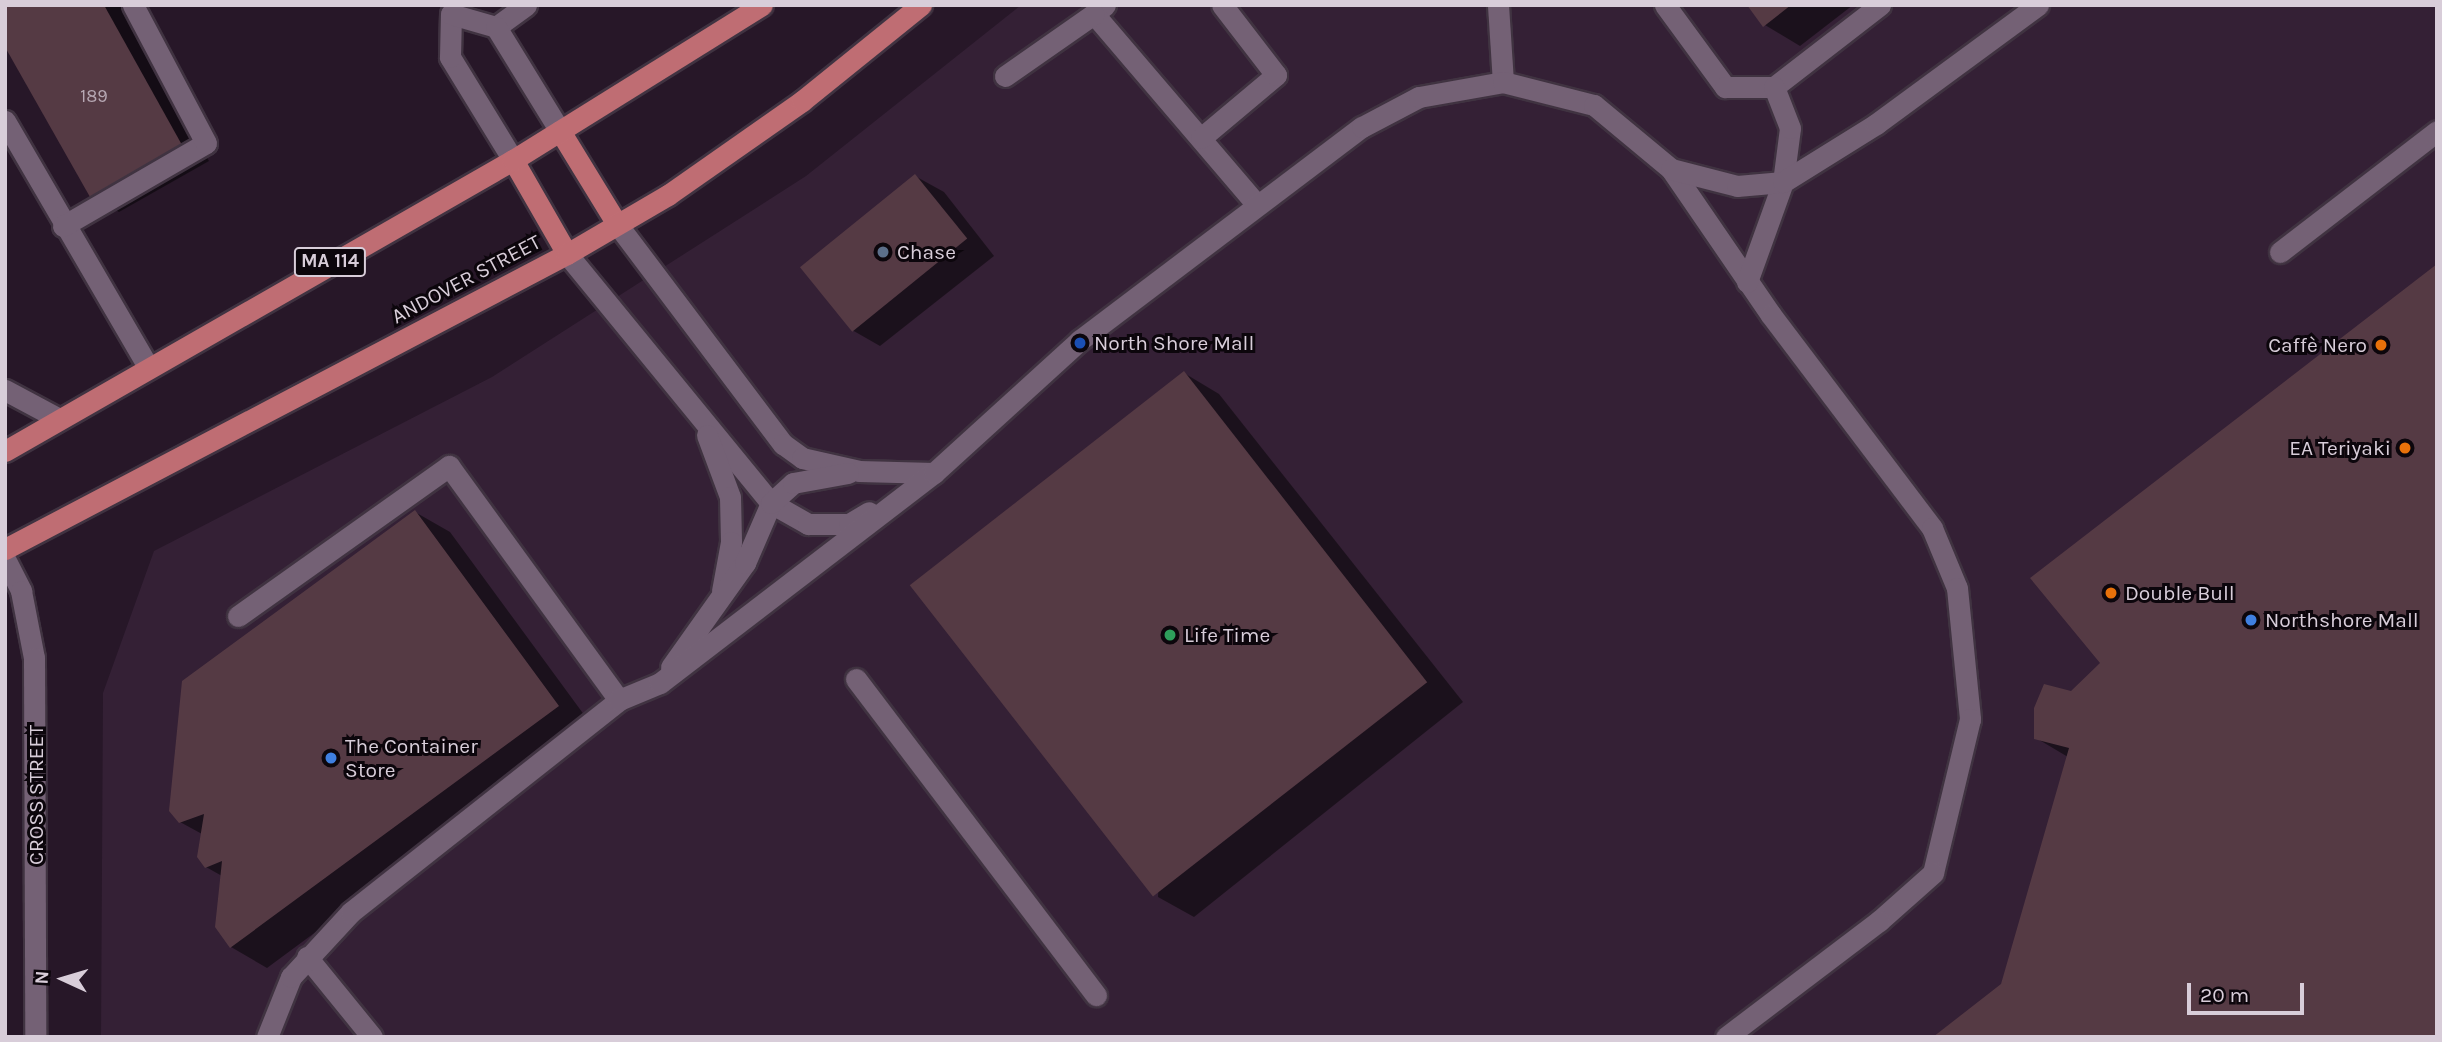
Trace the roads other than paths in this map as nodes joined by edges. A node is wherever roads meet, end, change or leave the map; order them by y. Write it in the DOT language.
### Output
graph roads {
  1 [pos="133,5"];
  2 [pos="526,5"];
  3 [pos="762,5"];
  4 [pos="921,5"];
  5 [pos="1222,5"];
  6 [pos="1498,5"];
  7 [pos="1665,5"];
  8 [pos="1880,5"];
  9 [pos="2038,5"];
  10 [pos="449,10"];
  11 [pos="1100,10"];
  12 [pos="496,27"];
  13 [pos="1005,76"];
  14 [pos="1503,82"];
  15 [pos="1774,87"];
  16 [pos="5,121"];
  17 [pos="560,131"];
  18 [pos="2437,131"];
  19 [pos="1200,138"];
  20 [pos="513,160"];
  21 [pos="1671,169"];
  22 [pos="1783,182"];
  23 [pos="1257,205"];
  24 [pos="617,224"];
  25 [pos="63,226"];
  26 [pos="2280,252"];
  27 [pos="567,254"];
  28 [pos="1747,282"];
  29 [pos="148,367"];
  30 [pos="5,390"];
  31 [pos="701,417"];
  32 [pos="59,419"];
  33 [pos="5,451"];
  34 [pos="859,471"];
  35 [pos="934,473"];
  36 [pos="771,503"];
  37 [pos="5,549"];
  38 [pos="5,559"];
  39 [pos="721,596"];
  40 [pos="238,615"];
  41 [pos="856,679"];
  42 [pos="660,683"];
  43 [pos="619,700"];
  44 [pos="307,957"];
  45 [pos="1096,995"];
  46 [pos="35,1037"];
  47 [pos="267,1037"];
  48 [pos="372,1037"];
  49 [pos="1726,1037"];
  1 -- 25 [label="street"];
  2 -- 12 [label="street"];
  3 -- 17 [label="highway, MA 114"];
  4 -- 24 [label="highway, ANDOVER STREET"];
  5 -- 19 [label="street"];
  6 -- 14 [label="street"];
  7 -- 15 [label="street"];
  8 -- 15 [label="street"];
  9 -- 22 [label="street"];
  10 -- 12 [label="street"];
  10 -- 20 [label="street"];
  11 -- 13 [label="street"];
  11 -- 19 [label="street"];
  12 -- 17 [label="street"];
  14 -- 21 [label="street"];
  14 -- 23 [label="street"];
  15 -- 22 [label="street"];
  16 -- 25 [label="street"];
  17 -- 20 [label="highway, MA 114"];
  17 -- 24 [label="highway"];
  18 -- 26 [label="street"];
  19 -- 23 [label="street"];
  20 -- 27 [label="highway"];
  20 -- 29 [label="highway, MA 114"];
  21 -- 22 [label="street"];
  21 -- 28 [label="street"];
  22 -- 28 [label="street"];
  23 -- 35 [label="street"];
  24 -- 27 [label="highway, ANDOVER STREET"];
  24 -- 34 [label="street"];
  25 -- 29 [label="street"];
  27 -- 31 [label="street"];
  27 -- 37 [label="highway, ANDOVER STREET"];
  28 -- 49 [label="street"];
  29 -- 32 [label="highway, MA 114"];
  30 -- 32 [label="street"];
  31 -- 36 [label="street"];
  31 -- 39 [label="street"];
  32 -- 33 [label="highway, MA 114"];
  34 -- 35 [label="street"];
  34 -- 36 [label="street"];
  35 -- 36 [label="street"];
  35 -- 42 [label="street"];
  36 -- 39 [label="street"];
  38 -- 46 [label="street, CROSS STREET"];
  39 -- 42 [label="street"];
  40 -- 43 [label="street"];
  41 -- 45 [label="street"];
  42 -- 43 [label="street"];
  43 -- 44 [label="street"];
  44 -- 47 [label="street"];
  44 -- 48 [label="street"];
}
